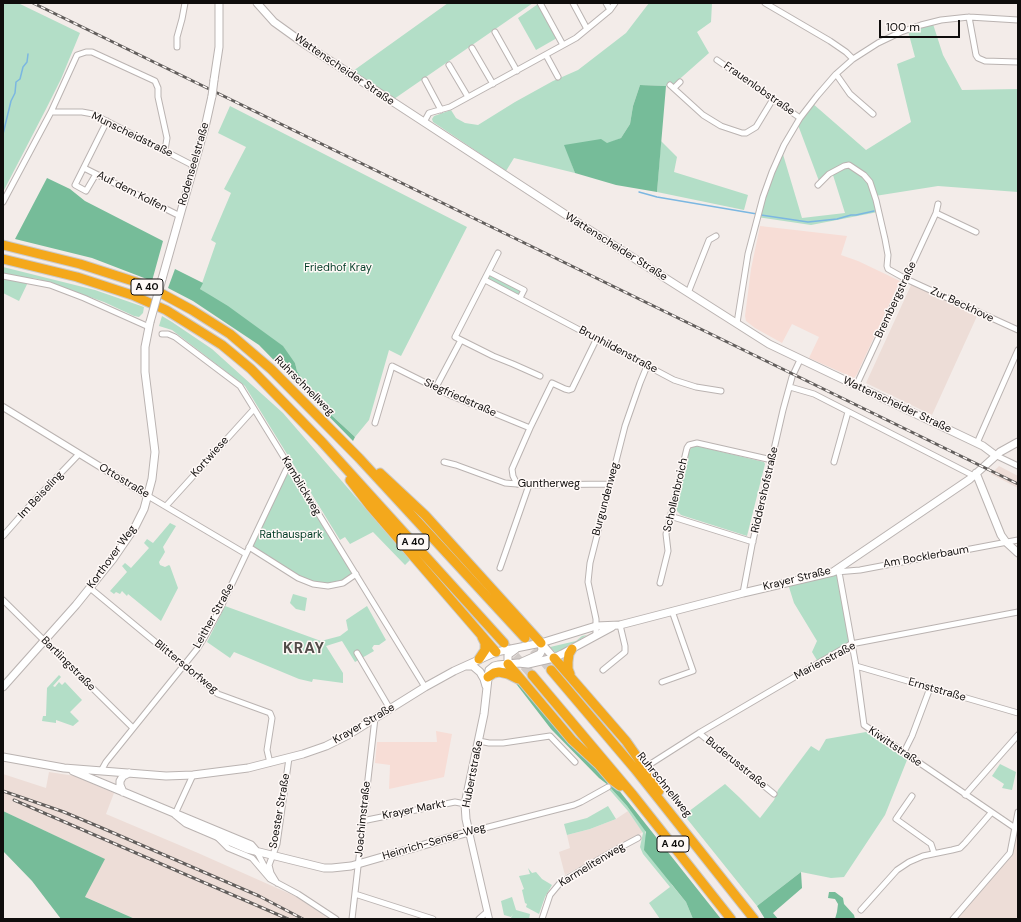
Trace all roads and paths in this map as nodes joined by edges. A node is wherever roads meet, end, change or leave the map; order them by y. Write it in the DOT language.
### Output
graph roads {
  1 [pos="185,3"];
  2 [pos="219,3"];
  3 [pos="257,3"];
  4 [pos="540,3"];
  5 [pos="573,3"];
  6 [pos="606,3"];
  7 [pos="615,3"];
  8 [pos="766,3"];
  9 [pos="610,10"];
  10 [pos="969,17"];
  11 [pos="1018,20"];
  12 [pos="587,29"];
  13 [pos="496,32"];
  14 [pos="563,45"];
  15 [pos="177,47"];
  16 [pos="472,48"];
  17 [pos="546,55"];
  18 [pos="853,59"];
  19 [pos="717,60"];
  20 [pos="1018,62"];
  21 [pos="449,65"];
  22 [pos="517,71"];
  23 [pos="836,74"];
  24 [pos="558,77"];
  25 [pos="425,80"];
  26 [pos="680,82"];
  27 [pos="493,84"];
  28 [pos="468,97"];
  29 [pos="772,99"];
  30 [pos="441,110"];
  31 [pos="51,112"];
  32 [pos="873,114"];
  33 [pos="800,118"];
  34 [pos="107,121"];
  35 [pos="424,122"];
  36 [pos="165,150"];
  37 [pos="194,166"];
  38 [pos="84,168"];
  39 [pos="96,174"];
  40 [pos="818,185"];
  41 [pos="3,202"];
  42 [pos="938,204"];
  43 [pos="936,213"];
  44 [pos="180,216"];
  45 [pos="976,232"];
  46 [pos="716,236"];
  47 [pos="3,245"];
  48 [pos="498,253"];
  49 [pos="3,259"];
  50 [pos="489,272"];
  51 [pos="3,276"];
  52 [pos="906,279"];
  53 [pos="485,280"];
  54 [pos="688,293"];
  55 [pos="520,298"];
  56 [pos="737,324"];
  57 [pos="149,325"];
  58 [pos="1018,330"];
  59 [pos="162,334"];
  60 [pos="597,338"];
  61 [pos="461,340"];
  62 [pos="1018,350"];
  63 [pos="800,360"];
  64 [pos="647,366"];
  65 [pos="540,376"];
  66 [pos="856,386"];
  67 [pos="436,387"];
  68 [pos="790,387"];
  69 [pos="721,391"];
  70 [pos="3,407"];
  71 [pos="254,409"];
  72 [pos="848,412"];
  73 [pos="375,423"];
  74 [pos="530,428"];
  75 [pos="322,442"];
  76 [pos="1018,442"];
  77 [pos="977,443"];
  78 [pos="79,454"];
  79 [pos="995,455"];
  80 [pos="360,458"];
  81 [pos="772,460"];
  82 [pos="444,462"];
  83 [pos="834,462"];
  84 [pos="289,466"];
  85 [pos="1018,466"];
  86 [pos="975,474"];
  87 [pos="517,484"];
  88 [pos="610,484"];
  89 [pos="529,485"];
  90 [pos="148,496"];
  91 [pos="166,506"];
  92 [pos="670,516"];
  93 [pos="3,536"];
  94 [pos="1018,540"];
  95 [pos="753,542"];
  96 [pos="1006,542"];
  97 [pos="249,547"];
  98 [pos="1018,553"];
  99 [pos="246,554"];
  100 [pos="500,568"];
  101 [pos="836,572"];
  102 [pos="356,574"];
  103 [pos="660,583"];
  104 [pos="90,588"];
  105 [pos="743,593"];
  106 [pos="3,600"];
  107 [pos="672,611"];
  108 [pos="1018,612"];
  109 [pos="596,626"];
  110 [pos="617,626"];
  111 [pos="476,628"];
  112 [pos="596,635"];
  113 [pos="524,638"];
  114 [pos="45,641"];
  115 [pos="504,643"];
  116 [pos="541,643"];
  117 [pos="851,644"];
  118 [pos="517,648"];
  119 [pos="572,648"];
  120 [pos="496,652"];
  121 [pos="357,653"];
  122 [pos="554,658"];
  123 [pos="480,659"];
  124 [pos="518,663"];
  125 [pos="508,664"];
  126 [pos="184,665"];
  127 [pos="466,666"];
  128 [pos="856,666"];
  129 [pos="551,670"];
  130 [pos="603,670"];
  131 [pos="532,675"];
  132 [pos="488,677"];
  133 [pos="573,679"];
  134 [pos="522,681"];
  135 [pos="662,682"];
  136 [pos="3,687"];
  137 [pos="425,687"];
  138 [pos="930,688"];
  139 [pos="487,690"];
  140 [pos="390,709"];
  141 [pos="1018,713"];
  142 [pos="375,718"];
  143 [pos="133,728"];
  144 [pos="699,733"];
  145 [pos="1018,735"];
  146 [pos="479,741"];
  147 [pos="904,752"];
  148 [pos="3,757"];
  149 [pos="289,758"];
  150 [pos="575,762"];
  151 [pos="270,763"];
  152 [pos="652,763"];
  153 [pos="64,768"];
  154 [pos="101,773"];
  155 [pos="130,773"];
  156 [pos="193,775"];
  157 [pos="608,787"];
  158 [pos="123,792"];
  159 [pos="774,794"];
  160 [pos="633,795"];
  161 [pos="965,795"];
  162 [pos="912,796"];
  163 [pos="465,804"];
  164 [pos="1018,812"];
  165 [pos="992,813"];
  166 [pos="175,814"];
  167 [pos="674,817"];
  168 [pos="363,819"];
  169 [pos="1015,828"];
  170 [pos="469,832"];
  171 [pos="217,837"];
  172 [pos="638,838"];
  173 [pos="257,852"];
  174 [pos="934,853"];
  175 [pos="272,855"];
  176 [pos="255,862"];
  177 [pos="358,864"];
  178 [pos="278,883"];
  179 [pos="355,894"];
  180 [pos="861,910"];
  181 [pos="487,912"];
  182 [pos="336,919"];
  183 [pos="352,919"];
  184 [pos="433,919"];
  185 [pos="479,919"];
  186 [pos="489,919"];
  187 [pos="542,919"];
  188 [pos="731,919"];
  189 [pos="754,919"];
  190 [pos="953,919"];
  1 -- 15 [label="street"];
  2 -- 37 [label="main road, Rodenseelstraße, bridge"];
  3 -- 35 [label="main road, Wattenscheider Straße"];
  4 -- 14 [label="street"];
  5 -- 12 [label="street"];
  6 -- 9 [label="street"];
  7 -- 9 [label="street"];
  8 -- 18 [label="street"];
  9 -- 12 [label="street"];
  10 -- 11 [label="street"];
  10 -- 18 [label="street"];
  10 -- 20 [label="street"];
  12 -- 14 [label="street"];
  13 -- 22 [label="street"];
  14 -- 17 [label="street"];
  16 -- 27 [label="street"];
  17 -- 22 [label="street"];
  17 -- 24 [label="street"];
  18 -- 23 [label="street"];
  19 -- 29 [label="street, Frauenlobstraße"];
  21 -- 28 [label="street"];
  22 -- 27 [label="street"];
  23 -- 32 [label="street"];
  23 -- 33 [label="street"];
  25 -- 30 [label="street"];
  26 -- 29 [label="street"];
  27 -- 28 [label="street"];
  28 -- 30 [label="street"];
  29 -- 33 [label="street, Frauenlobstraße"];
  30 -- 35 [label="street"];
  31 -- 34 [label="street, Munscheidstraße"];
  31 -- 36 [label="street"];
  31 -- 41 [label="street"];
  33 -- 56 [label="street"];
  34 -- 36 [label="street, Munscheidstraße"];
  34 -- 38 [label="street"];
  35 -- 54 [label="main road, Wattenscheider Straße"];
  36 -- 37 [label="street, Munscheidstraße"];
  37 -- 44 [label="main road, Rodenseelstraße"];
  38 -- 39 [label="street, Auf dem Kolfen"];
  38 -- 39 [label="street"];
  39 -- 44 [label="street, Auf dem Kolfen"];
  40 -- 52 [label="street, Zur Beckhove"];
  42 -- 43 [label="street, Brembergstraße"];
  43 -- 45 [label="street"];
  43 -- 52 [label="street, Brembergstraße"];
  44 -- 57 [label="main road, Rodenseelstraße, bridge"];
  46 -- 54 [label="street"];
  47 -- 80 [label="highway, Ruhrschnellweg / A 40"];
  48 -- 50 [label="street"];
  49 -- 75 [label="highway, A 40"];
  50 -- 53 [label="street"];
  50 -- 55 [label="street"];
  51 -- 57 [label="street"];
  52 -- 58 [label="street, Zur Beckhove"];
  52 -- 66 [label="street, Brembergstraße"];
  53 -- 55 [label="street, Brunhildenstraße"];
  53 -- 61 [label="street"];
  54 -- 56 [label="main road, Wattenscheider Straße"];
  55 -- 60 [label="street, Brunhildenstraße"];
  56 -- 63 [label="main road, Wattenscheider Straße"];
  57 -- 90 [label="main road, Korthover Weg"];
  59 -- 71 [label="street, Kamblickweg"];
  60 -- 64 [label="street, Brunhildenstraße"];
  60 -- 74 [label="street"];
  61 -- 65 [label="street"];
  61 -- 67 [label="street"];
  62 -- 77 [label="street"];
  63 -- 66 [label="main road, Wattenscheider Straße"];
  63 -- 68 [label="street, Riddershofstraße"];
  64 -- 69 [label="street, Brunhildenstraße"];
  64 -- 88 [label="street, Burgundenweg"];
  66 -- 77 [label="main road, Wattenscheider Straße"];
  67 -- 73 [label="street, Siegfriedstraße"];
  67 -- 74 [label="street, Siegfriedstraße"];
  68 -- 72 [label="street"];
  68 -- 81 [label="street, Riddershofstraße"];
  70 -- 78 [label="street, Ottostraße"];
  71 -- 84 [label="street, Kamblickweg"];
  71 -- 91 [label="street, Kortwiese"];
  72 -- 83 [label="street"];
  72 -- 86 [label="street"];
  74 -- 87 [label="street"];
  75 -- 111 [label="highway"];
  75 -- 115 [label="highway, A 40"];
  76 -- 79 [label="main road, Krayer Straße"];
  77 -- 79 [label="main road, Wattenscheider Straße"];
  78 -- 90 [label="street, Ottostraße"];
  78 -- 93 [label="street, Im Beiseling"];
  79 -- 85 [label="street"];
  79 -- 86 [label="main road, Krayer Straße"];
  80 -- 113 [label="highway, Ruhrschnellweg / A 40"];
  80 -- 116 [label="highway"];
  81 -- 92 [label="street, Schollenbroich"];
  81 -- 95 [label="street, Riddershofstraße"];
  82 -- 87 [label="street, Guntherweg"];
  84 -- 97 [label="street, Leither Straße"];
  84 -- 102 [label="street, Kamblickweg"];
  86 -- 96 [label="main road"];
  86 -- 101 [label="main road, Krayer Straße"];
  87 -- 89 [label="street, Guntherweg"];
  88 -- 89 [label="street, Guntherweg"];
  88 -- 109 [label="street, Burgundenweg"];
  89 -- 100 [label="street"];
  90 -- 91 [label="street, Ottostraße"];
  90 -- 104 [label="main road, Korthover Weg"];
  91 -- 99 [label="street, Ottostraße"];
  92 -- 95 [label="street"];
  92 -- 103 [label="street, Schollenbroich"];
  94 -- 96 [label="street, Am Bocklerbaum"];
  95 -- 105 [label="street, Riddershofstraße"];
  96 -- 98 [label="main road"];
  96 -- 101 [label="street, Am Bocklerbaum"];
  97 -- 99 [label="street, Leither Straße"];
  97 -- 102 [label="street"];
  99 -- 126 [label="street, Leither Straße"];
  101 -- 105 [label="main road, Krayer Straße"];
  101 -- 117 [label="street, Kiwittstraße"];
  102 -- 137 [label="street, Kamblickweg"];
  104 -- 114 [label="main road, Korthover Weg"];
  104 -- 126 [label="street, Blittersdorfweg"];
  105 -- 107 [label="main road, Krayer Straße"];
  106 -- 114 [label="street, Bartlingstraße"];
  107 -- 110 [label="main road, Krayer Straße"];
  107 -- 135 [label="street"];
  108 -- 117 [label="street, Marienstraße"];
  109 -- 110 [label="main road, Krayer Straße"];
  109 -- 112 [label="street, Burgundenweg"];
  109 -- 116 [label="main road, Krayer Straße"];
  110 -- 112 [label="main road, Krayer Straße"];
  110 -- 130 [label="street"];
  111 -- 120 [label="highway"];
  111 -- 123 [label="highway"];
  112 -- 119 [label="main road, Krayer Straße"];
  114 -- 136 [label="main road, Korthover Weg"];
  114 -- 143 [label="street, Bartlingstraße"];
  116 -- 118 [label="main road, Krayer Straße"];
  116 -- 122 [label="main road"];
  116 -- 124 [label="main road"];
  117 -- 128 [label="street, Kiwittstraße"];
  117 -- 144 [label="street, Marienstraße"];
  118 -- 120 [label="main road, Krayer Straße"];
  118 -- 125 [label="main road"];
  119 -- 122 [label="main road, Krayer Straße"];
  119 -- 133 [label="highway"];
  120 -- 123 [label="main road, Krayer Straße"];
  120 -- 125 [label="main road"];
  121 -- 140 [label="street"];
  122 -- 124 [label="main road, Krayer Straße"];
  122 -- 133 [label="highway"];
  123 -- 127 [label="main road, Krayer Straße"];
  124 -- 125 [label="main road, Krayer Straße"];
  125 -- 132 [label="main road"];
  125 -- 134 [label="highway"];
  126 -- 143 [label="street, Leither Straße"];
  126 -- 151 [label="street, Blittersdorfweg"];
  127 -- 137 [label="main road, Krayer Straße"];
  127 -- 139 [label="main road"];
  128 -- 138 [label="street, Ernststraße"];
  128 -- 147 [label="street, Kiwittstraße"];
  129 -- 167 [label="highway, Ruhrschnellweg / A 40"];
  131 -- 160 [label="highway, A 40"];
  132 -- 134 [label="highway"];
  132 -- 139 [label="main road, Hubertstraße"];
  133 -- 167 [label="highway"];
  134 -- 160 [label="highway"];
  137 -- 140 [label="main road, Krayer Straße"];
  138 -- 141 [label="street, Ernststraße"];
  138 -- 147 [label="street"];
  139 -- 146 [label="main road, Hubertstraße"];
  140 -- 142 [label="main road, Krayer Straße"];
  142 -- 149 [label="main road, Krayer Straße"];
  142 -- 168 [label="street, Joachimstraße"];
  143 -- 154 [label="street, Leither Straße"];
  144 -- 152 [label="street, Marienstraße"];
  144 -- 159 [label="street, Buderusstraße"];
  145 -- 161 [label="street"];
  146 -- 150 [label="street"];
  146 -- 163 [label="main road, Hubertstraße"];
  147 -- 161 [label="street, Kiwittstraße"];
  148 -- 153 [label="main road"];
  149 -- 151 [label="main road, Krayer Straße"];
  149 -- 175 [label="street, Soester Straße"];
  151 -- 156 [label="main road, Krayer Straße"];
  153 -- 154 [label="main road, Heinrich-Sense-Weg"];
  153 -- 158 [label="main road, Heinrich-Sense-Weg"];
  154 -- 155 [label="main road, Krayer Straße"];
  154 -- 158 [label="main road, Heinrich-Sense-Weg"];
  155 -- 156 [label="main road, Krayer Straße"];
  155 -- 158 [label="main road"];
  156 -- 166 [label="street"];
  157 -- 170 [label="street, Heinrich-Sense-Weg"];
  158 -- 166 [label="main road, Heinrich-Sense-Weg"];
  160 -- 188 [label="highway, A 40"];
  161 -- 165 [label="street, Kiwittstraße"];
  162 -- 174 [label="street"];
  163 -- 168 [label="street, Krayer Markt"];
  163 -- 170 [label="main road, Hubertstraße"];
  164 -- 169 [label="street"];
  165 -- 169 [label="street, Kiwittstraße"];
  165 -- 174 [label="street"];
  166 -- 171 [label="main road, Heinrich-Sense-Weg"];
  166 -- 173 [label="main road, Heinrich-Sense-Weg"];
  167 -- 189 [label="highway, Ruhrschnellweg / A 40"];
  168 -- 177 [label="street, Joachimstraße"];
  169 -- 190 [label="street"];
  170 -- 177 [label="main road, Heinrich-Sense-Weg"];
  170 -- 181 [label="street, Hubertstraße"];
  171 -- 173 [label="main road, Heinrich-Sense-Weg"];
  171 -- 176 [label="street, Heinrich-Sense-Weg"];
  172 -- 187 [label="street, Karmelitenweg"];
  173 -- 175 [label="main road, Heinrich-Sense-Weg"];
  173 -- 178 [label="street, Soester Straße"];
  174 -- 180 [label="street"];
  175 -- 177 [label="main road, Heinrich-Sense-Weg"];
  175 -- 178 [label="street, Soester Straße"];
  176 -- 178 [label="street, Soester Straße"];
  177 -- 179 [label="street, Joachimstraße"];
  178 -- 182 [label="street, Soester Straße"];
  179 -- 183 [label="street, Joachimstraße"];
  179 -- 184 [label="street"];
  181 -- 185 [label="street"];
  181 -- 186 [label="street, Hubertstraße"];
}
